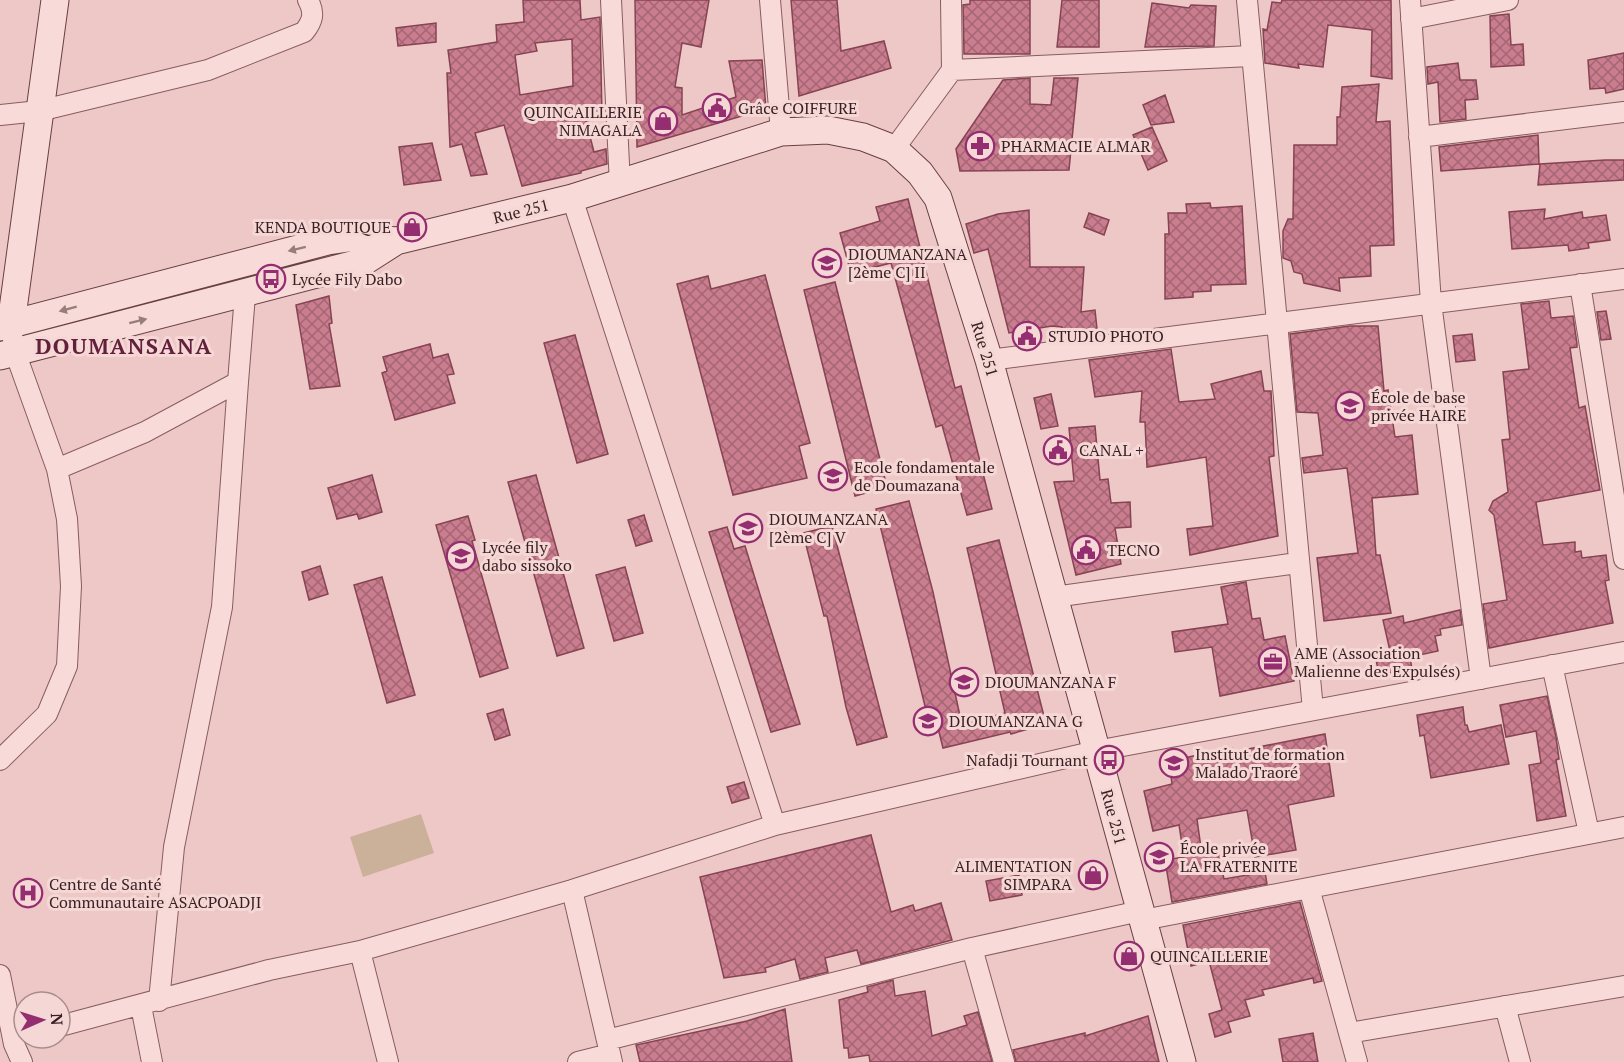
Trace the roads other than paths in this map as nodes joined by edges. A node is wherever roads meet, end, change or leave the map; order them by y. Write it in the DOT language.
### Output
graph roads {
  1 [pos="55,0"];
  2 [pos="308,0"];
  3 [pos="611,0"];
  4 [pos="771,0"];
  5 [pos="951,0"];
  6 [pos="1247,0"];
  7 [pos="1508,0"];
  8 [pos="1410,10"];
  9 [pos="1251,56"];
  10 [pos="952,70"];
  11 [pos="39,111"];
  12 [pos="1624,112"];
  13 [pos="0,115"];
  14 [pos="781,132"];
  15 [pos="1419,137"];
  16 [pos="894,149"];
  17 [pos="620,185"];
  18 [pos="573,198"];
  19 [pos="396,241"];
  20 [pos="1624,279"];
  21 [pos="1580,284"];
  22 [pos="244,295"];
  23 [pos="1431,303"];
  24 [pos="1275,323"];
  25 [pos="6,325"];
  26 [pos="8,354"];
  27 [pos="989,360"];
  28 [pos="238,382"];
  29 [pos="57,469"];
  30 [pos="1624,559"];
  31 [pos="1297,563"];
  32 [pos="1054,597"];
  33 [pos="1624,652"];
  34 [pos="1552,665"];
  35 [pos="1481,679"];
  36 [pos="1313,710"];
  37 [pos="1096,751"];
  38 [pos="0,760"];
  39 [pos="775,825"];
  40 [pos="1624,826"];
  41 [pos="1589,833"];
  42 [pos="1309,888"];
  43 [pos="572,890"];
  44 [pos="1142,915"];
  45 [pos="972,948"];
  46 [pos="360,951"];
  47 [pos="0,975"];
  48 [pos="1624,986"];
  49 [pos="150,1003"];
  50 [pos="1505,1006"];
  51 [pos="12,1014"];
  52 [pos="72,1023"];
  53 [pos="1349,1033"];
  54 [pos="610,1052"];
  55 [pos="152,1062"];
  56 [pos="388,1062"];
  57 [pos="578,1062"];
  58 [pos="1004,1062"];
  59 [pos="1182,1062"];
  60 [pos="1357,1062"];
  61 [pos="1520,1062"];
  1 -- 11 [label="main road"];
  2 -- 11 [label="street"];
  3 -- 17 [label="street"];
  4 -- 14 [label="street"];
  5 -- 10 [label="street"];
  6 -- 9 [label="street"];
  7 -- 8 [label="street"];
  8 -- 15 [label="street"];
  9 -- 10 [label="street"];
  9 -- 24 [label="street"];
  10 -- 16 [label="street"];
  11 -- 13 [label="street"];
  11 -- 25 [label="main road"];
  12 -- 15 [label="street"];
  14 -- 16 [label="main road, Rue 251"];
  14 -- 17 [label="main road, Rue 251"];
  15 -- 23 [label="street"];
  16 -- 27 [label="main road, Rue 251"];
  17 -- 18 [label="main road, Rue 251"];
  18 -- 19 [label="main road, Rue 251"];
  18 -- 39 [label="street"];
  19 -- 22 [label="main road, Rue 251"];
  19 -- 25 [label="main road, Rue 251, one-way"];
  20 -- 21 [label="street"];
  21 -- 23 [label="street"];
  21 -- 30 [label="street"];
  26 -- 22 [label="main road, Rue 251, one-way"];
  22 -- 28 [label="street"];
  23 -- 24 [label="street"];
  23 -- 35 [label="street"];
  24 -- 27 [label="street"];
  24 -- 31 [label="street"];
  25 -- 26 [label="street"];
  26 -- 29 [label="street"];
  27 -- 32 [label="main road, Rue 251"];
  28 -- 29 [label="street"];
  28 -- 49 [label="street"];
  29 -- 38 [label="street"];
  31 -- 32 [label="street"];
  31 -- 36 [label="street"];
  32 -- 37 [label="main road, Rue 251"];
  33 -- 34 [label="street"];
  34 -- 35 [label="street"];
  34 -- 41 [label="street"];
  35 -- 36 [label="street"];
  36 -- 37 [label="street"];
  37 -- 39 [label="street"];
  37 -- 44 [label="main road, Rue 251"];
  39 -- 43 [label="street"];
  40 -- 41 [label="street"];
  41 -- 42 [label="street"];
  42 -- 44 [label="street"];
  42 -- 53 [label="street"];
  43 -- 46 [label="street"];
  43 -- 54 [label="street"];
  44 -- 45 [label="street"];
  44 -- 59 [label="main road, Rue 251"];
  45 -- 54 [label="street"];
  45 -- 58 [label="street"];
  46 -- 49 [label="street"];
  46 -- 56 [label="street"];
  47 -- 51 [label="street"];
  48 -- 50 [label="street"];
  49 -- 52 [label="street"];
  49 -- 55 [label="street"];
  50 -- 53 [label="street"];
  50 -- 61 [label="street"];
  53 -- 60 [label="street"];
  54 -- 57 [label="street"];
}
